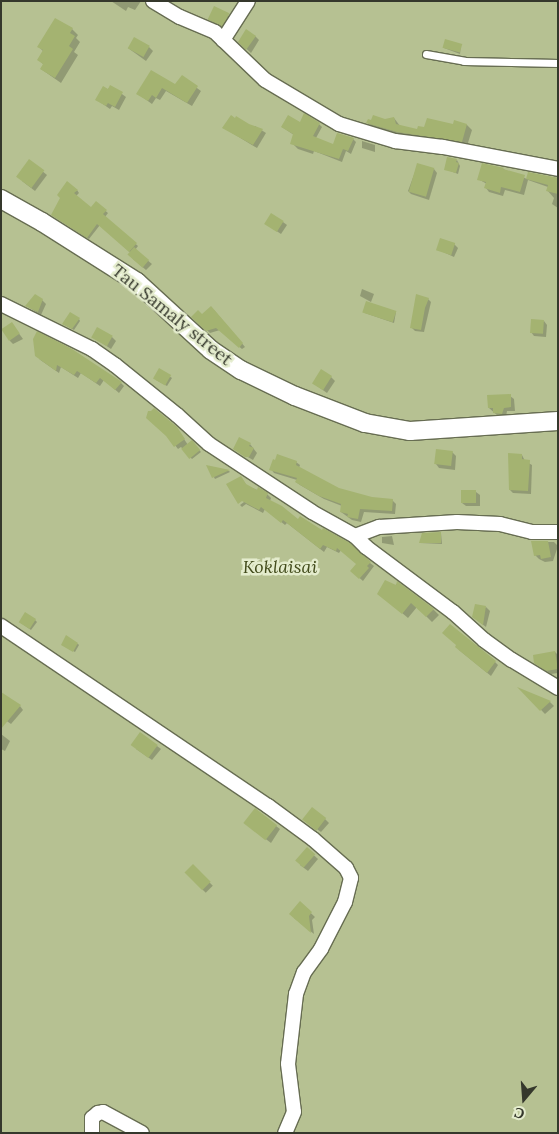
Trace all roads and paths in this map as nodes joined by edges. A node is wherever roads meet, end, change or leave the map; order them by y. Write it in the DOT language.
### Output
graph roads {
  1 [pos="153,1"];
  2 [pos="248,1"];
  3 [pos="223,40"];
  4 [pos="426,54"];
  5 [pos="558,63"];
  6 [pos="558,168"];
  7 [pos="1,199"];
  8 [pos="1,304"];
  9 [pos="558,421"];
  10 [pos="558,532"];
  11 [pos="355,536"];
  12 [pos="1,626"];
  13 [pos="555,684"];
  14 [pos="92,1133"];
  15 [pos="142,1133"];
  16 [pos="285,1133"];
  1 -- 3 [label="street"];
  2 -- 3 [label="street"];
  3 -- 6 [label="street"];
  4 -- 5 [label="lane"];
  7 -- 9 [label="street, Tau Samaly street"];
  8 -- 11 [label="street"];
  10 -- 11 [label="street"];
  11 -- 13 [label="street"];
  12 -- 16 [label="street"];
  14 -- 15 [label="street"];
}
